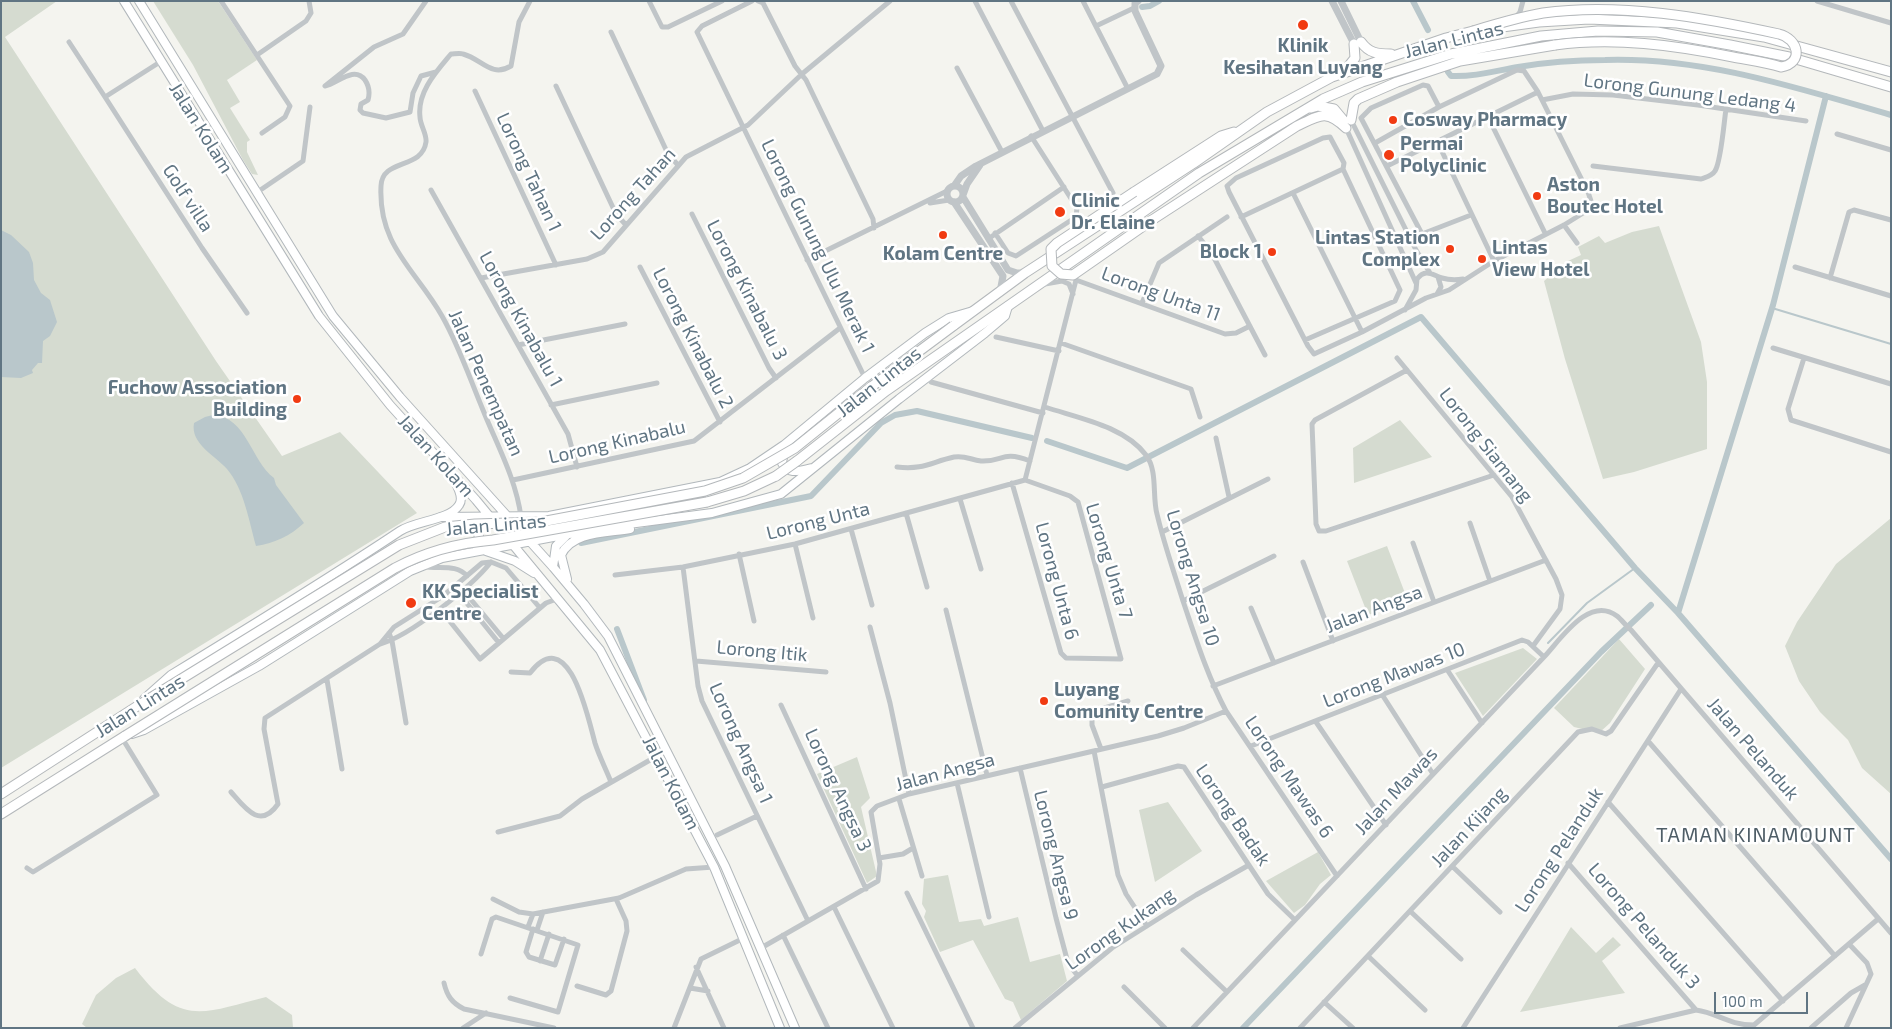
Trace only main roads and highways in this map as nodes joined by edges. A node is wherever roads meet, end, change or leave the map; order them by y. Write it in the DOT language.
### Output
graph roads {
  1 [pos="124,1"];
  2 [pos="139,1"];
  3 [pos="1473,31"];
  4 [pos="1515,42"];
  5 [pos="1550,45"];
  6 [pos="1402,52"];
  7 [pos="1421,63"];
  8 [pos="1888,70"];
  9 [pos="1343,73"];
  10 [pos="1879,85"];
  11 [pos="1891,87"];
  12 [pos="194,90"];
  13 [pos="1891,91"];
  14 [pos="188,106"];
  15 [pos="1302,111"];
  16 [pos="1287,121"];
  17 [pos="1239,131"];
  18 [pos="1238,163"];
  19 [pos="1008,306"];
  20 [pos="975,310"];
  21 [pos="797,434"];
  22 [pos="444,466"];
  23 [pos="815,468"];
  24 [pos="467,472"];
  25 [pos="470,494"];
  26 [pos="440,517"];
  27 [pos="491,517"];
  28 [pos="509,517"];
  29 [pos="452,518"];
  30 [pos="678,519"];
  31 [pos="568,534"];
  32 [pos="530,541"];
  33 [pos="512,544"];
  34 [pos="484,550"];
  35 [pos="454,555"];
  36 [pos="553,567"];
  37 [pos="541,577"];
  38 [pos="570,587"];
  39 [pos="139,705"];
  40 [pos="124,737"];
  41 [pos="1,794"];
  42 [pos="1,814"];
  43 [pos="704,826"];
  44 [pos="714,867"];
  45 [pos="761,948"];
  46 [pos="754,962"];
  47 [pos="780,1028"];
  48 [pos="795,1028"];
  1 -- 14 [label="main road, Jalan Kolam"];
  2 -- 12 [label="main road, Jalan Kolam"];
  3 -- 5 [label="highway, bridge"];
  3 -- 6 [label="highway, Jalan Lintas"];
  3 -- 8 [label="highway, Jalan Lintas"];
  4 -- 5 [label="highway"];
  4 -- 7 [label="highway, Jalan Lintas"];
  4 -- 10 [label="highway, Jalan Lintas"];
  5 -- 7 [label="highway"];
  6 -- 9 [label="highway, Jalan Lintas"];
  6 -- 9 [label="highway"];
  7 -- 15 [label="highway, Jalan Lintas"];
  9 -- 17 [label="highway, Jalan Lintas"];
  10 -- 11 [label="highway, Jalan Lintas"];
  10 -- 13 [label="highway, Jalan Lintas"];
  12 -- 14 [label="main road"];
  12 -- 24 [label="main road, Jalan Kolam"];
  14 -- 22 [label="main road, Jalan Kolam"];
  15 -- 16 [label="highway, Jalan Lintas"];
  15 -- 18 [label="highway"];
  16 -- 18 [label="highway"];
  16 -- 19 [label="highway, Jalan Lintas"];
  17 -- 18 [label="highway, bridge"];
  17 -- 20 [label="highway, Jalan Lintas"];
  19 -- 23 [label="main road, Jalan Lintas"];
  19 -- 40 [label="highway, Jalan Lintas, bridge"];
  20 -- 21 [label="main road, Jalan Lintas"];
  20 -- 39 [label="highway, Jalan Lintas, bridge"];
  21 -- 23 [label="main road"];
  21 -- 28 [label="main road, Jalan Lintas"];
  22 -- 25 [label="main road, Jalan Kolam"];
  22 -- 26 [label="main road"];
  23 -- 30 [label="main road, Jalan Lintas"];
  24 -- 25 [label="main road"];
  24 -- 28 [label="main road, Jalan Kolam"];
  25 -- 27 [label="main road, Jalan Kolam"];
  26 -- 29 [label="main road, Jalan Lintas"];
  26 -- 39 [label="main road"];
  27 -- 28 [label="main road, Jalan Lintas"];
  27 -- 29 [label="main road, Jalan Lintas"];
  27 -- 33 [label="main road, Jalan Kolam"];
  28 -- 32 [label="main road, Jalan Kolam"];
  29 -- 35 [label="main road"];
  30 -- 31 [label="main road, Jalan Lintas"];
  30 -- 38 [label="main road"];
  31 -- 32 [label="main road, Jalan Lintas"];
  31 -- 36 [label="main road"];
  32 -- 33 [label="main road, Jalan Lintas"];
  32 -- 36 [label="main road, Jalan Kolam"];
  33 -- 34 [label="main road, Jalan Lintas"];
  33 -- 37 [label="main road, Jalan Kolam"];
  34 -- 35 [label="main road, Jalan Lintas"];
  34 -- 37 [label="main road"];
  35 -- 40 [label="main road, Jalan Lintas"];
  36 -- 38 [label="main road, Jalan Kolam"];
  37 -- 44 [label="main road, Jalan Kolam"];
  38 -- 43 [label="main road, Jalan Kolam"];
  39 -- 41 [label="highway, Jalan Lintas"];
  40 -- 42 [label="highway, Jalan Lintas"];
  43 -- 44 [label="main road"];
  43 -- 45 [label="main road, Jalan Kolam"];
  44 -- 46 [label="main road, Jalan Kolam"];
  45 -- 46 [label="main road"];
  45 -- 48 [label="main road, Jalan Kolam"];
  46 -- 47 [label="main road, Jalan Kolam"];
}
